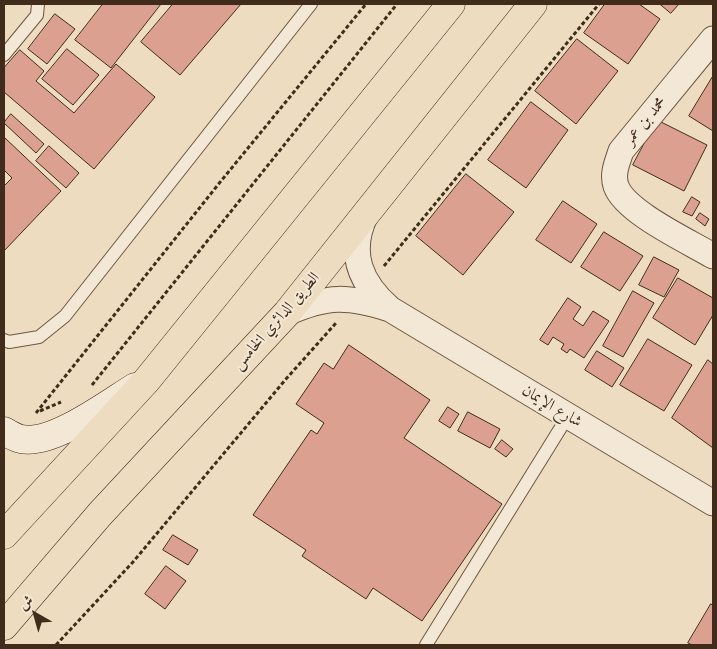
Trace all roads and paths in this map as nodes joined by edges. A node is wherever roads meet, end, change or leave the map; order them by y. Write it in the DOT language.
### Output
graph roads {
  1 [pos="38,4"];
  2 [pos="311,4"];
  3 [pos="366,4"];
  4 [pos="397,4"];
  5 [pos="451,4"];
  6 [pos="533,4"];
  7 [pos="599,4"];
  8 [pos="713,39"];
  9 [pos="4,55"];
  10 [pos="367,211"];
  11 [pos="713,256"];
  12 [pos="365,293"];
  13 [pos="287,313"];
  14 [pos="4,340"];
  15 [pos="147,380"];
  16 [pos="87,392"];
  17 [pos="63,401"];
  18 [pos="39,411"];
  19 [pos="568,416"];
  20 [pos="4,431"];
  21 [pos="713,503"];
  22 [pos="4,536"];
  23 [pos="4,626"];
  24 [pos="56,645"];
  25 [pos="426,645"];
  1 -- 9 [label="lane"];
  2 -- 14 [label="lane"];
  3 -- 18 [label="path"];
  4 -- 16 [label="path"];
  5 -- 15 [label="main road"];
  6 -- 10 [label="main road, الطريق الدائري الخامس"];
  7 -- 12 [label="path"];
  8 -- 11 [label="street, محمد بن عمر"];
  10 -- 12 [label="street"];
  10 -- 13 [label="main road, الطريق الدائري الخامس"];
  12 -- 13 [label="street, شارع الإيمان"];
  12 -- 19 [label="street, شارع الإيمان"];
  12 -- 24 [label="path"];
  13 -- 23 [label="main road, الطريق الدائري الخامس"];
  15 -- 20 [label="street"];
  15 -- 22 [label="main road"];
  17 -- 18 [label="path"];
  18 -- 20 [label="path"];
  19 -- 21 [label="street, شارع الإيمان"];
  19 -- 25 [label="lane"];
}
